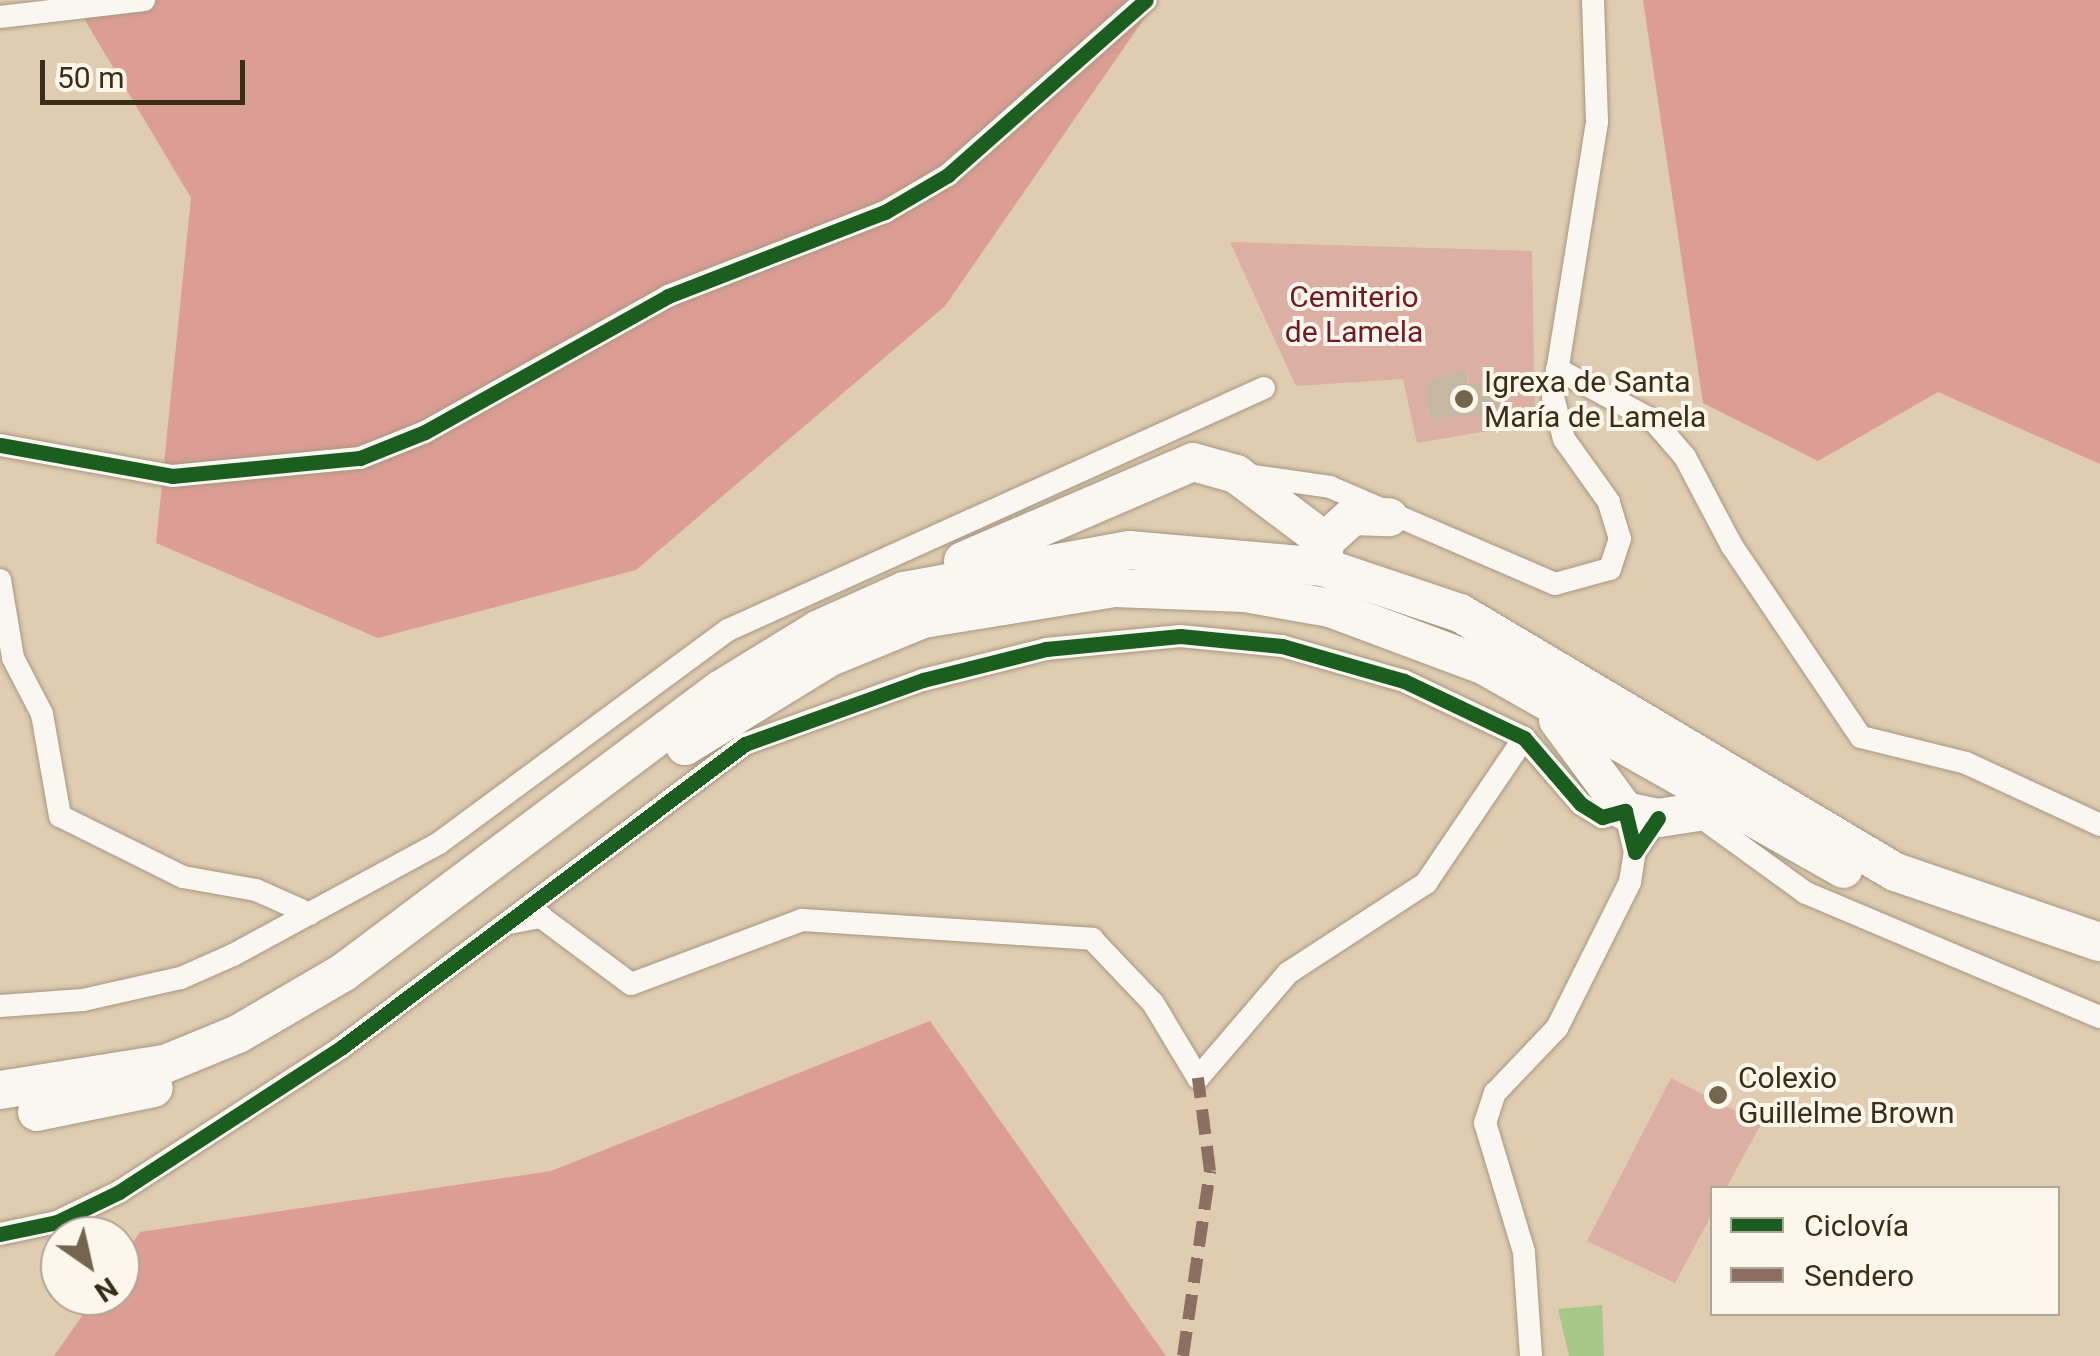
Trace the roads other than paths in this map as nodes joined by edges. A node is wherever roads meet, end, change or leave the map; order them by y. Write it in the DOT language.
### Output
graph roads {
  1 [pos="144,0"];
  2 [pos="1146,0"];
  3 [pos="1593,0"];
  4 [pos="0,17"];
  5 [pos="1558,368"];
  6 [pos="1264,388"];
  7 [pos="0,444"];
  8 [pos="1139,461"];
  9 [pos="1236,474"];
  10 [pos="1389,517"];
  11 [pos="1143,561"];
  12 [pos="1322,566"];
  13 [pos="0,580"];
  14 [pos="914,605"];
  15 [pos="1542,656"];
  16 [pos="1485,666"];
  17 [pos="1519,686"];
  18 [pos="1524,738"];
  19 [pos="1648,764"];
  20 [pos="1727,808"];
  21 [pos="1650,821"];
  22 [pos="2100,825"];
  23 [pos="310,914"];
  24 [pos="499,927"];
  25 [pos="2100,942"];
  26 [pos="2100,967"];
  27 [pos="0,1006"];
  28 [pos="2100,1017"];
  29 [pos="0,1090"];
  30 [pos="0,1114"];
  31 [pos="0,1234"];
  32 [pos="1530,1356"];
  1 -- 4 [label="street"];
  2 -- 7 [label="street"];
  3 -- 5 [label="street"];
  5 -- 10 [label="street"];
  5 -- 22 [label="street"];
  6 -- 8 [label="street"];
  8 -- 9 [label="main road"];
  8 -- 11 [label="main road"];
  8 -- 14 [label="main road"];
  8 -- 23 [label="street"];
  9 -- 10 [label="street"];
  9 -- 12 [label="main road"];
  10 -- 12 [label="main road"];
  11 -- 12 [label="main road"];
  11 -- 14 [label="main road"];
  12 -- 15 [label="main road"];
  12 -- 16 [label="main road"];
  13 -- 23 [label="street"];
  14 -- 16 [label="main road"];
  14 -- 29 [label="main road"];
  14 -- 30 [label="main road"];
  15 -- 19 [label="main road"];
  15 -- 25 [label="main road"];
  16 -- 17 [label="main road"];
  17 -- 19 [label="main road"];
  17 -- 21 [label="main road"];
  18 -- 21 [label="street"];
  18 -- 24 [label="street"];
  18 -- 24 [label="street"];
  19 -- 20 [label="main road"];
  19 -- 21 [label="main road"];
  20 -- 21 [label="main road"];
  20 -- 26 [label="main road"];
  21 -- 28 [label="street"];
  21 -- 32 [label="street"];
  23 -- 27 [label="street"];
  24 -- 31 [label="street"];
}
